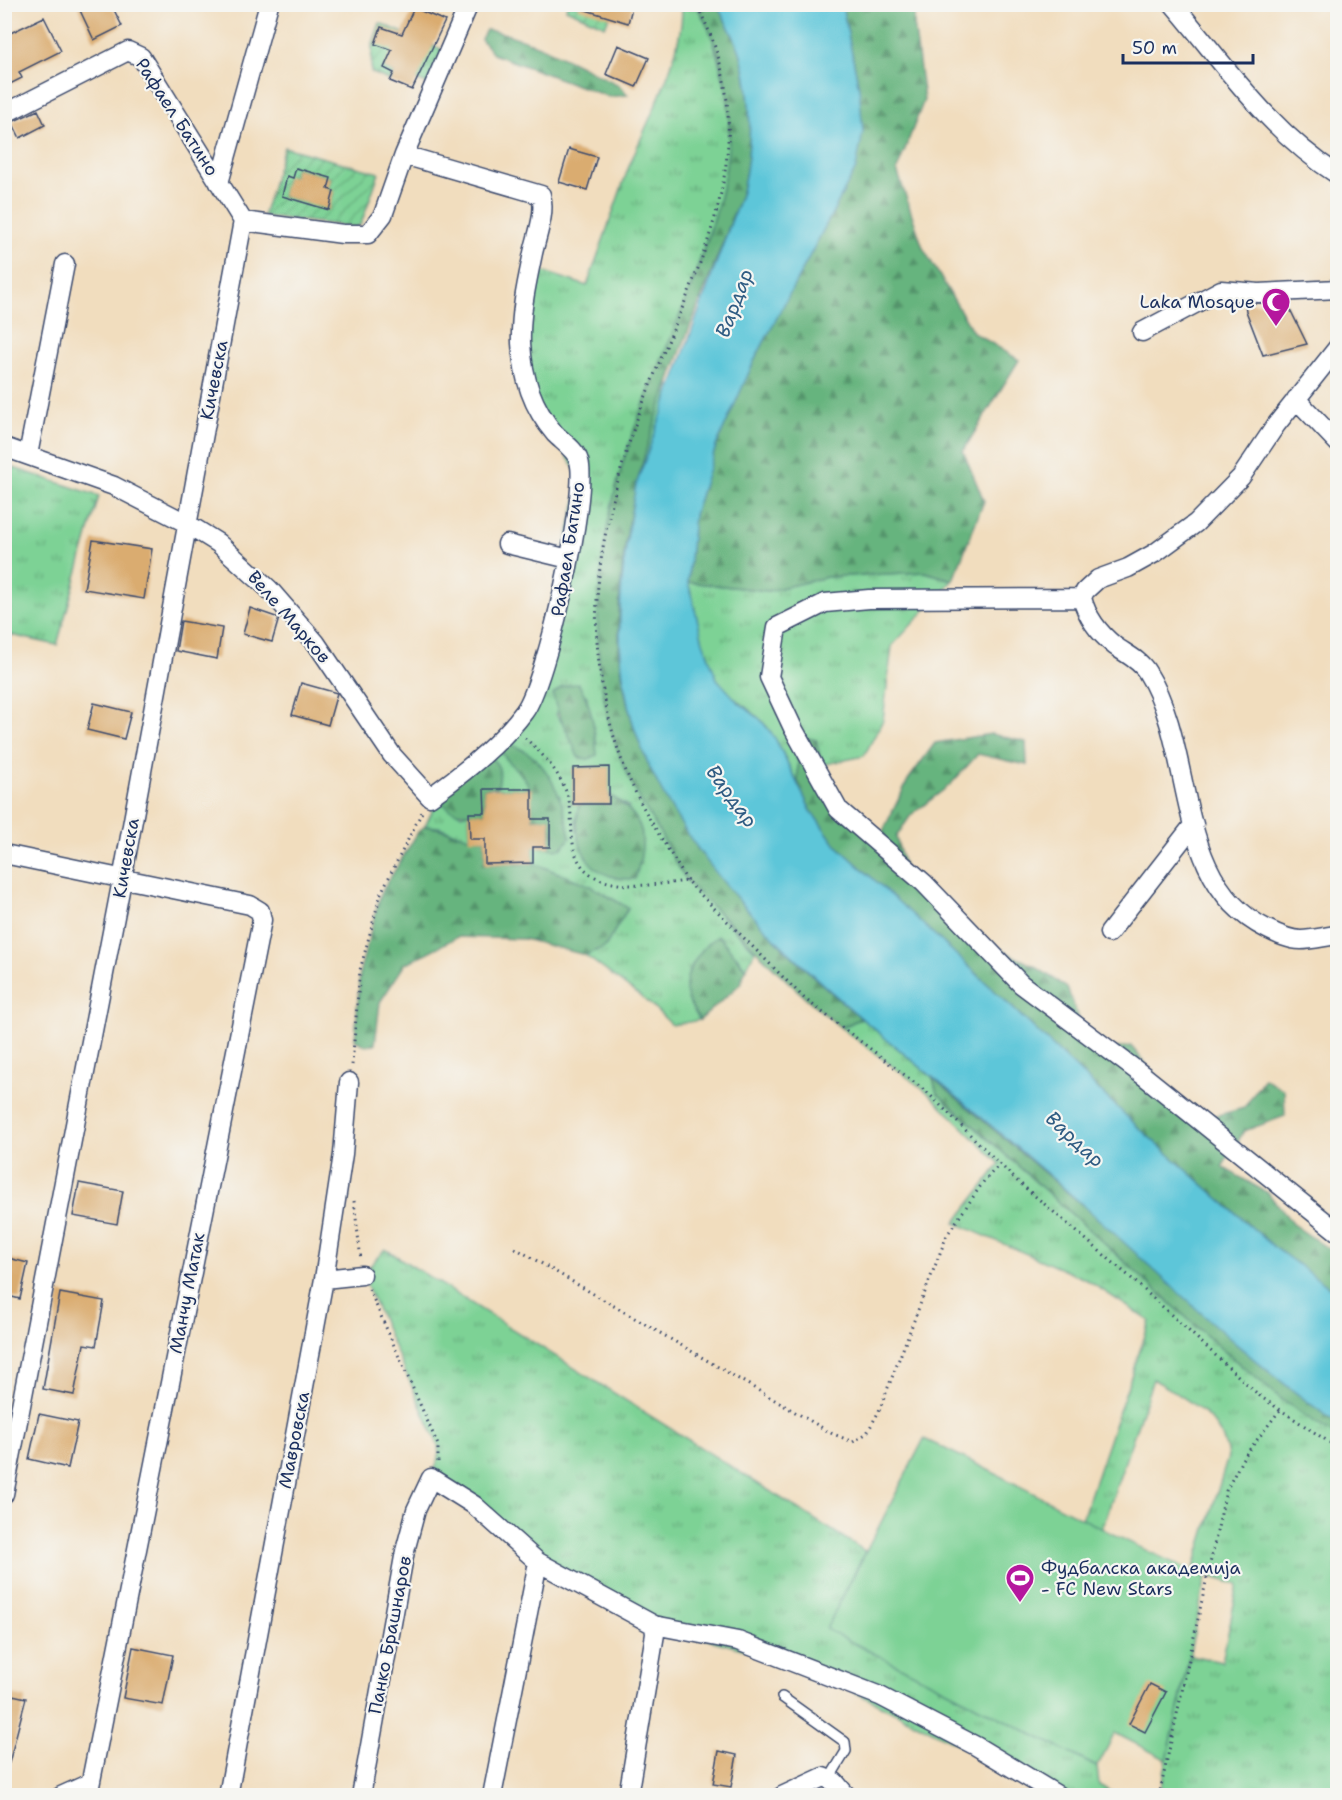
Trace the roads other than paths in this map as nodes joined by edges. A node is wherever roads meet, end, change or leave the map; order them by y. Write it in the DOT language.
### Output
graph roads {
  1 [pos="269,4"];
  2 [pos="469,4"];
  3 [pos="1173,4"];
  4 [pos="4,114"];
  5 [pos="404,155"];
  6 [pos="1338,175"];
  7 [pos="219,183"];
  8 [pos="243,221"];
  9 [pos="65,264"];
  10 [pos="1338,289"];
  11 [pos="1142,332"];
  12 [pos="1338,347"];
  13 [pos="1296,399"];
  14 [pos="1338,443"];
  15 [pos="4,447"];
  16 [pos="28,455"];
  17 [pos="186,523"];
  18 [pos="507,544"];
  19 [pos="568,559"];
  20 [pos="1082,598"];
  21 [pos="430,797"];
  22 [pos="1194,824"];
  23 [pos="4,854"];
  24 [pos="122,880"];
  25 [pos="1109,933"];
  26 [pos="1338,934"];
  27 [pos="349,1082"];
  28 [pos="1338,1232"];
  29 [pos="362,1275"];
  30 [pos="324,1279"];
  31 [pos="4,1494"];
  32 [pos="538,1562"];
  33 [pos="654,1625"];
  34 [pos="782,1697"];
  35 [pos="832,1780"];
  36 [pos="89,1789"];
  37 [pos="62,1796"];
  38 [pos="228,1796"];
  39 [pos="361,1796"];
  40 [pos="492,1796"];
  41 [pos="628,1796"];
  42 [pos="782,1796"];
  43 [pos="847,1796"];
  44 [pos="1059,1796"];
  1 -- 7 [label="street, Рафаел Батино"];
  2 -- 5 [label="street"];
  3 -- 6 [label="street"];
  4 -- 7 [label="street, Рафаел Батино"];
  5 -- 8 [label="street"];
  5 -- 19 [label="street, Рафаел Батино"];
  7 -- 8 [label="street, Рафаел Батино"];
  8 -- 17 [label="street, Кичевска"];
  9 -- 16 [label="street"];
  10 -- 11 [label="street"];
  12 -- 13 [label="street"];
  13 -- 14 [label="street"];
  13 -- 20 [label="street"];
  15 -- 16 [label="street, Веле Марков"];
  16 -- 17 [label="street, Веле Марков"];
  17 -- 21 [label="street, Веле Марков"];
  17 -- 24 [label="street, Кичевска"];
  18 -- 19 [label="street"];
  19 -- 21 [label="street, Рафаел Батино"];
  20 -- 22 [label="street"];
  20 -- 28 [label="street"];
  22 -- 25 [label="street"];
  22 -- 26 [label="street"];
  23 -- 24 [label="street, Манчу Матак"];
  24 -- 31 [label="street, Кичевска"];
  24 -- 36 [label="street, Манчу Матак"];
  27 -- 30 [label="street, Мавровска"];
  29 -- 30 [label="street"];
  30 -- 38 [label="street, Мавровска"];
  32 -- 33 [label="street"];
  32 -- 39 [label="street, Панко Брашнаров"];
  32 -- 40 [label="street"];
  33 -- 41 [label="street"];
  33 -- 44 [label="street"];
  34 -- 35 [label="lane"];
  35 -- 42 [label="street"];
  35 -- 43 [label="street"];
  36 -- 37 [label="street, Манчу Матак"];
}
